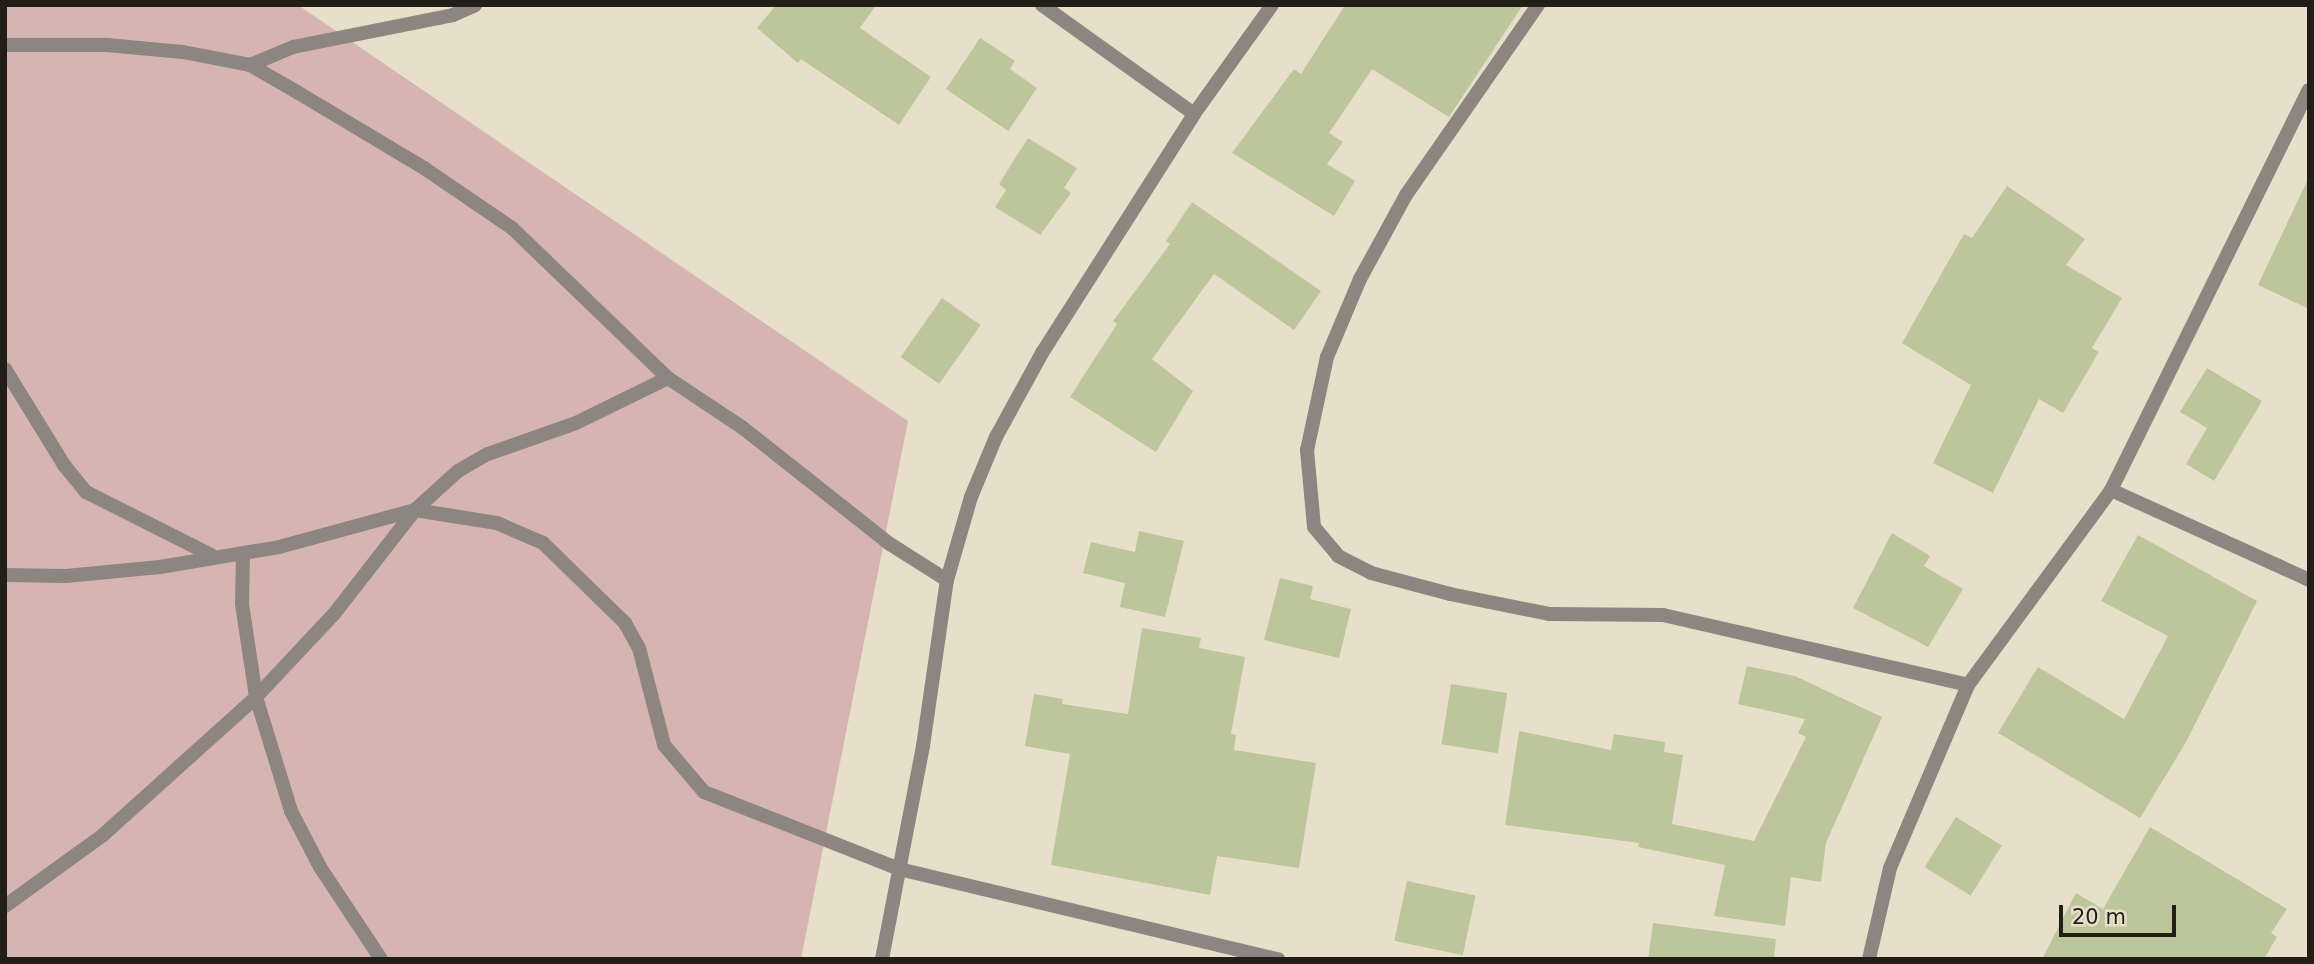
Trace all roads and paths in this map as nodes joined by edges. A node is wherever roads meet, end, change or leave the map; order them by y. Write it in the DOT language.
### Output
graph roads {
  1 [pos="475,5"];
  2 [pos="1042,5"];
  3 [pos="1272,5"];
  4 [pos="1538,5"];
  5 [pos="5,44"];
  6 [pos="250,65"];
  7 [pos="2309,90"];
  8 [pos="1194,114"];
  9 [pos="5,369"];
  10 [pos="668,378"];
  11 [pos="2112,490"];
  12 [pos="415,510"];
  13 [pos="243,554"];
  14 [pos="212,555"];
  15 [pos="5,575"];
  16 [pos="947,580"];
  17 [pos="2309,580"];
  18 [pos="1968,685"];
  19 [pos="256,697"];
  20 [pos="899,869"];
  21 [pos="5,906"];
  22 [pos="381,959"];
  23 [pos="881,959"];
  24 [pos="1278,959"];
  25 [pos="1868,959"];
  1 -- 6 [label="street"];
  2 -- 8 [label="street"];
  3 -- 8 [label="street"];
  4 -- 18 [label="street"];
  5 -- 6 [label="street"];
  6 -- 10 [label="street"];
  7 -- 11 [label="street"];
  8 -- 16 [label="street"];
  9 -- 14 [label="street"];
  10 -- 12 [label="street"];
  10 -- 16 [label="street"];
  11 -- 17 [label="street"];
  11 -- 18 [label="street"];
  12 -- 13 [label="street"];
  12 -- 19 [label="street"];
  12 -- 20 [label="street"];
  13 -- 14 [label="street"];
  13 -- 19 [label="street"];
  14 -- 15 [label="street"];
  16 -- 20 [label="street"];
  18 -- 25 [label="street"];
  19 -- 21 [label="street"];
  19 -- 22 [label="street"];
  20 -- 23 [label="street"];
  20 -- 24 [label="street"];
}
